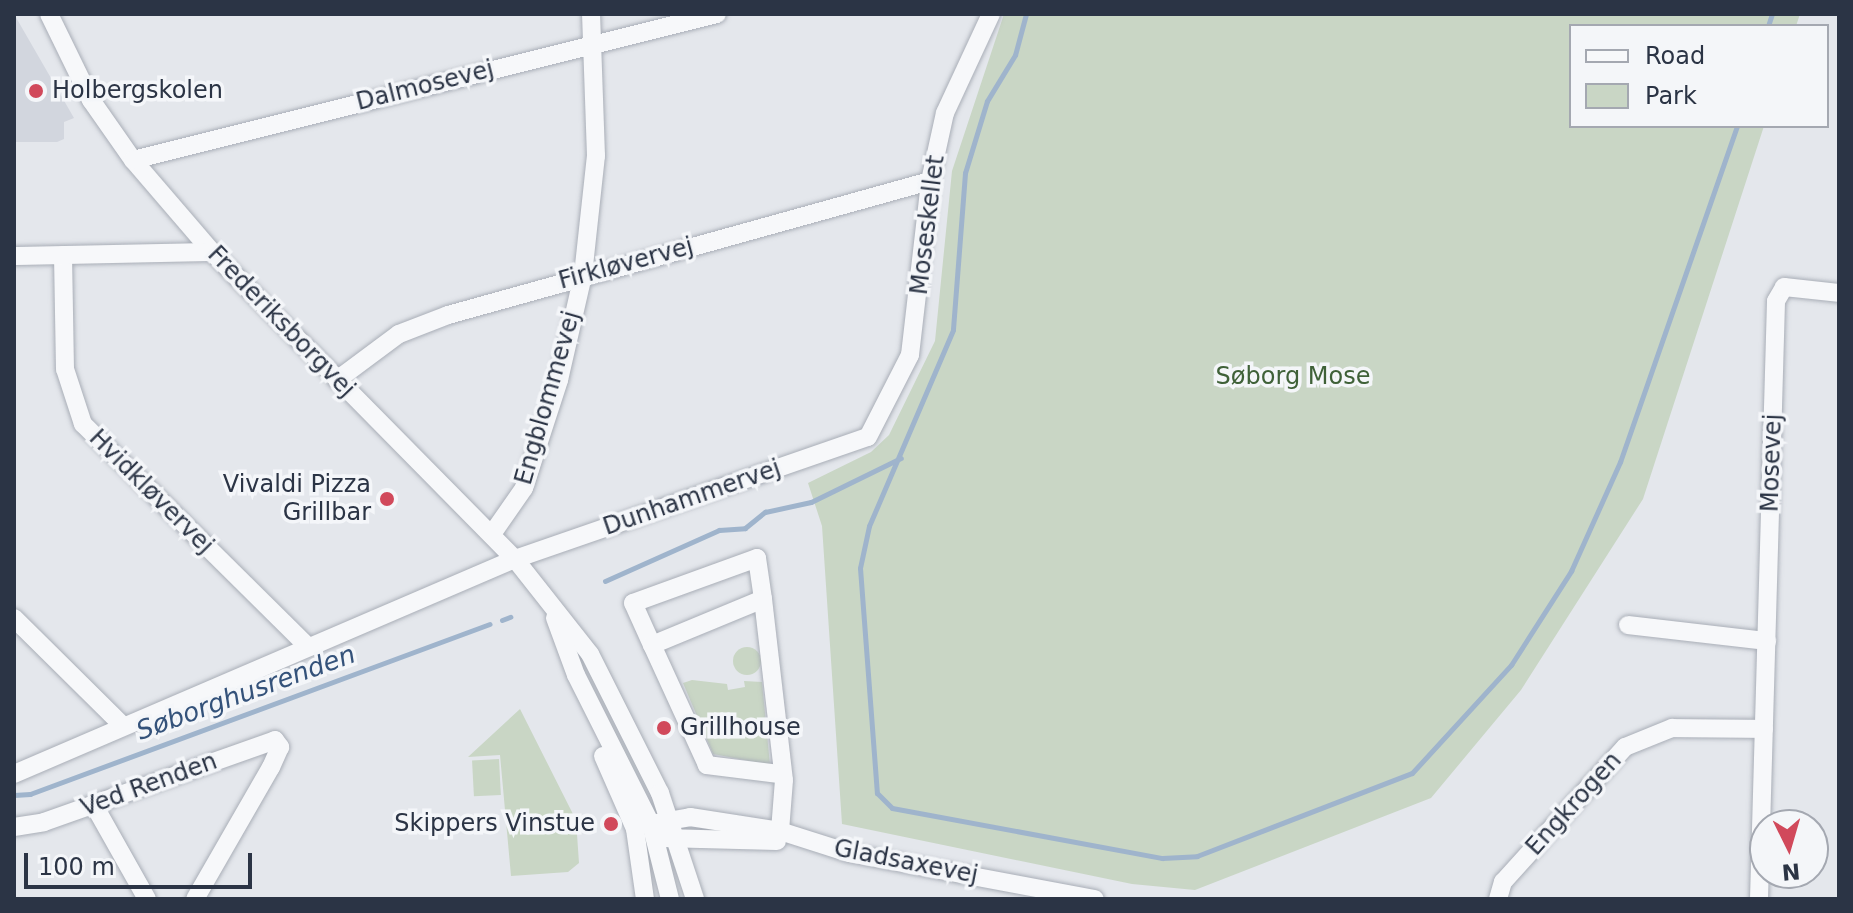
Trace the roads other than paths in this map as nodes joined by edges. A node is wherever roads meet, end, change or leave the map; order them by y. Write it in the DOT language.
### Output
graph roads {
  1 [pos="49,14"];
  2 [pos="591,14"];
  3 [pos="717,14"];
  4 [pos="991,14"];
  5 [pos="593,43"];
  6 [pos="133,160"];
  7 [pos="930,181"];
  8 [pos="212,252"];
  9 [pos="63,255"];
  10 [pos="14,256"];
  11 [pos="583,275"];
  12 [pos="1839,293"];
  13 [pos="337,380"];
  14 [pos="868,437"];
  15 [pos="492,534"];
  16 [pos="515,559"];
  17 [pos="763,599"];
  18 [pos="548,605"];
  19 [pos="14,618"];
  20 [pos="1628,625"];
  21 [pos="1767,641"];
  22 [pos="652,645"];
  23 [pos="308,647"];
  24 [pos="584,692"];
  25 [pos="123,726"];
  26 [pos="1764,729"];
  27 [pos="14,774"];
  28 [pos="779,774"];
  29 [pos="94,805"];
  30 [pos="14,827"];
  31 [pos="661,829"];
  32 [pos="780,831"];
  33 [pos="812,843"];
  34 [pos="670,866"];
  35 [pos="682,896"];
  36 [pos="648,897"];
  37 [pos="147,899"];
  38 [pos="195,899"];
  39 [pos="1095,899"];
  40 [pos="1498,899"];
  41 [pos="1759,899"];
  1 -- 6 [label="street, Frederiksborgvej"];
  2 -- 5 [label="street, Engblommevej"];
  3 -- 5 [label="street, Dalmosevej"];
  4 -- 7 [label="street, Moseskellet"];
  5 -- 6 [label="street, Dalmosevej"];
  5 -- 11 [label="street, Engblommevej"];
  6 -- 8 [label="street, Frederiksborgvej"];
  7 -- 11 [label="street, Firkløvervej"];
  7 -- 14 [label="street, Moseskellet"];
  8 -- 9 [label="street"];
  8 -- 13 [label="street, Frederiksborgvej"];
  9 -- 10 [label="street"];
  9 -- 23 [label="street, Hvidkløvervej"];
  11 -- 13 [label="street, Firkløvervej"];
  11 -- 15 [label="street, Engblommevej"];
  12 -- 21 [label="street, Mosevej"];
  13 -- 15 [label="street, Frederiksborgvej"];
  14 -- 16 [label="street, Dunhammervej"];
  15 -- 16 [label="street, Frederiksborgvej"];
  16 -- 18 [label="street, Frederiksborgvej"];
  16 -- 23 [label="street, Dunhammervej"];
  17 -- 22 [label="street"];
  17 -- 22 [label="street"];
  17 -- 28 [label="street"];
  18 -- 24 [label="street, Frederiksborgvej"];
  18 -- 31 [label="street, Frederiksborgvej"];
  19 -- 25 [label="street"];
  20 -- 21 [label="street"];
  21 -- 26 [label="street, Mosevej"];
  22 -- 28 [label="street"];
  23 -- 25 [label="street, Dunhammervej"];
  24 -- 31 [label="street, Frederiksborgvej"];
  24 -- 36 [label="street, Frederiksborgvej"];
  25 -- 27 [label="street, Dunhammervej"];
  26 -- 40 [label="street, Engkrogen"];
  26 -- 41 [label="street, Mosevej"];
  28 -- 32 [label="street"];
  29 -- 30 [label="street, Ved Renden"];
  29 -- 37 [label="street"];
  29 -- 38 [label="street, Ved Renden"];
  31 -- 32 [label="street, Gladsaxevej"];
  31 -- 33 [label="street, Gladsaxevej"];
  31 -- 34 [label="street, Frederiksborgvej"];
  32 -- 33 [label="street, Gladsaxevej"];
  33 -- 39 [label="street, Gladsaxevej"];
  34 -- 35 [label="street, Frederiksborgvej"];
  34 -- 36 [label="street"];
}
